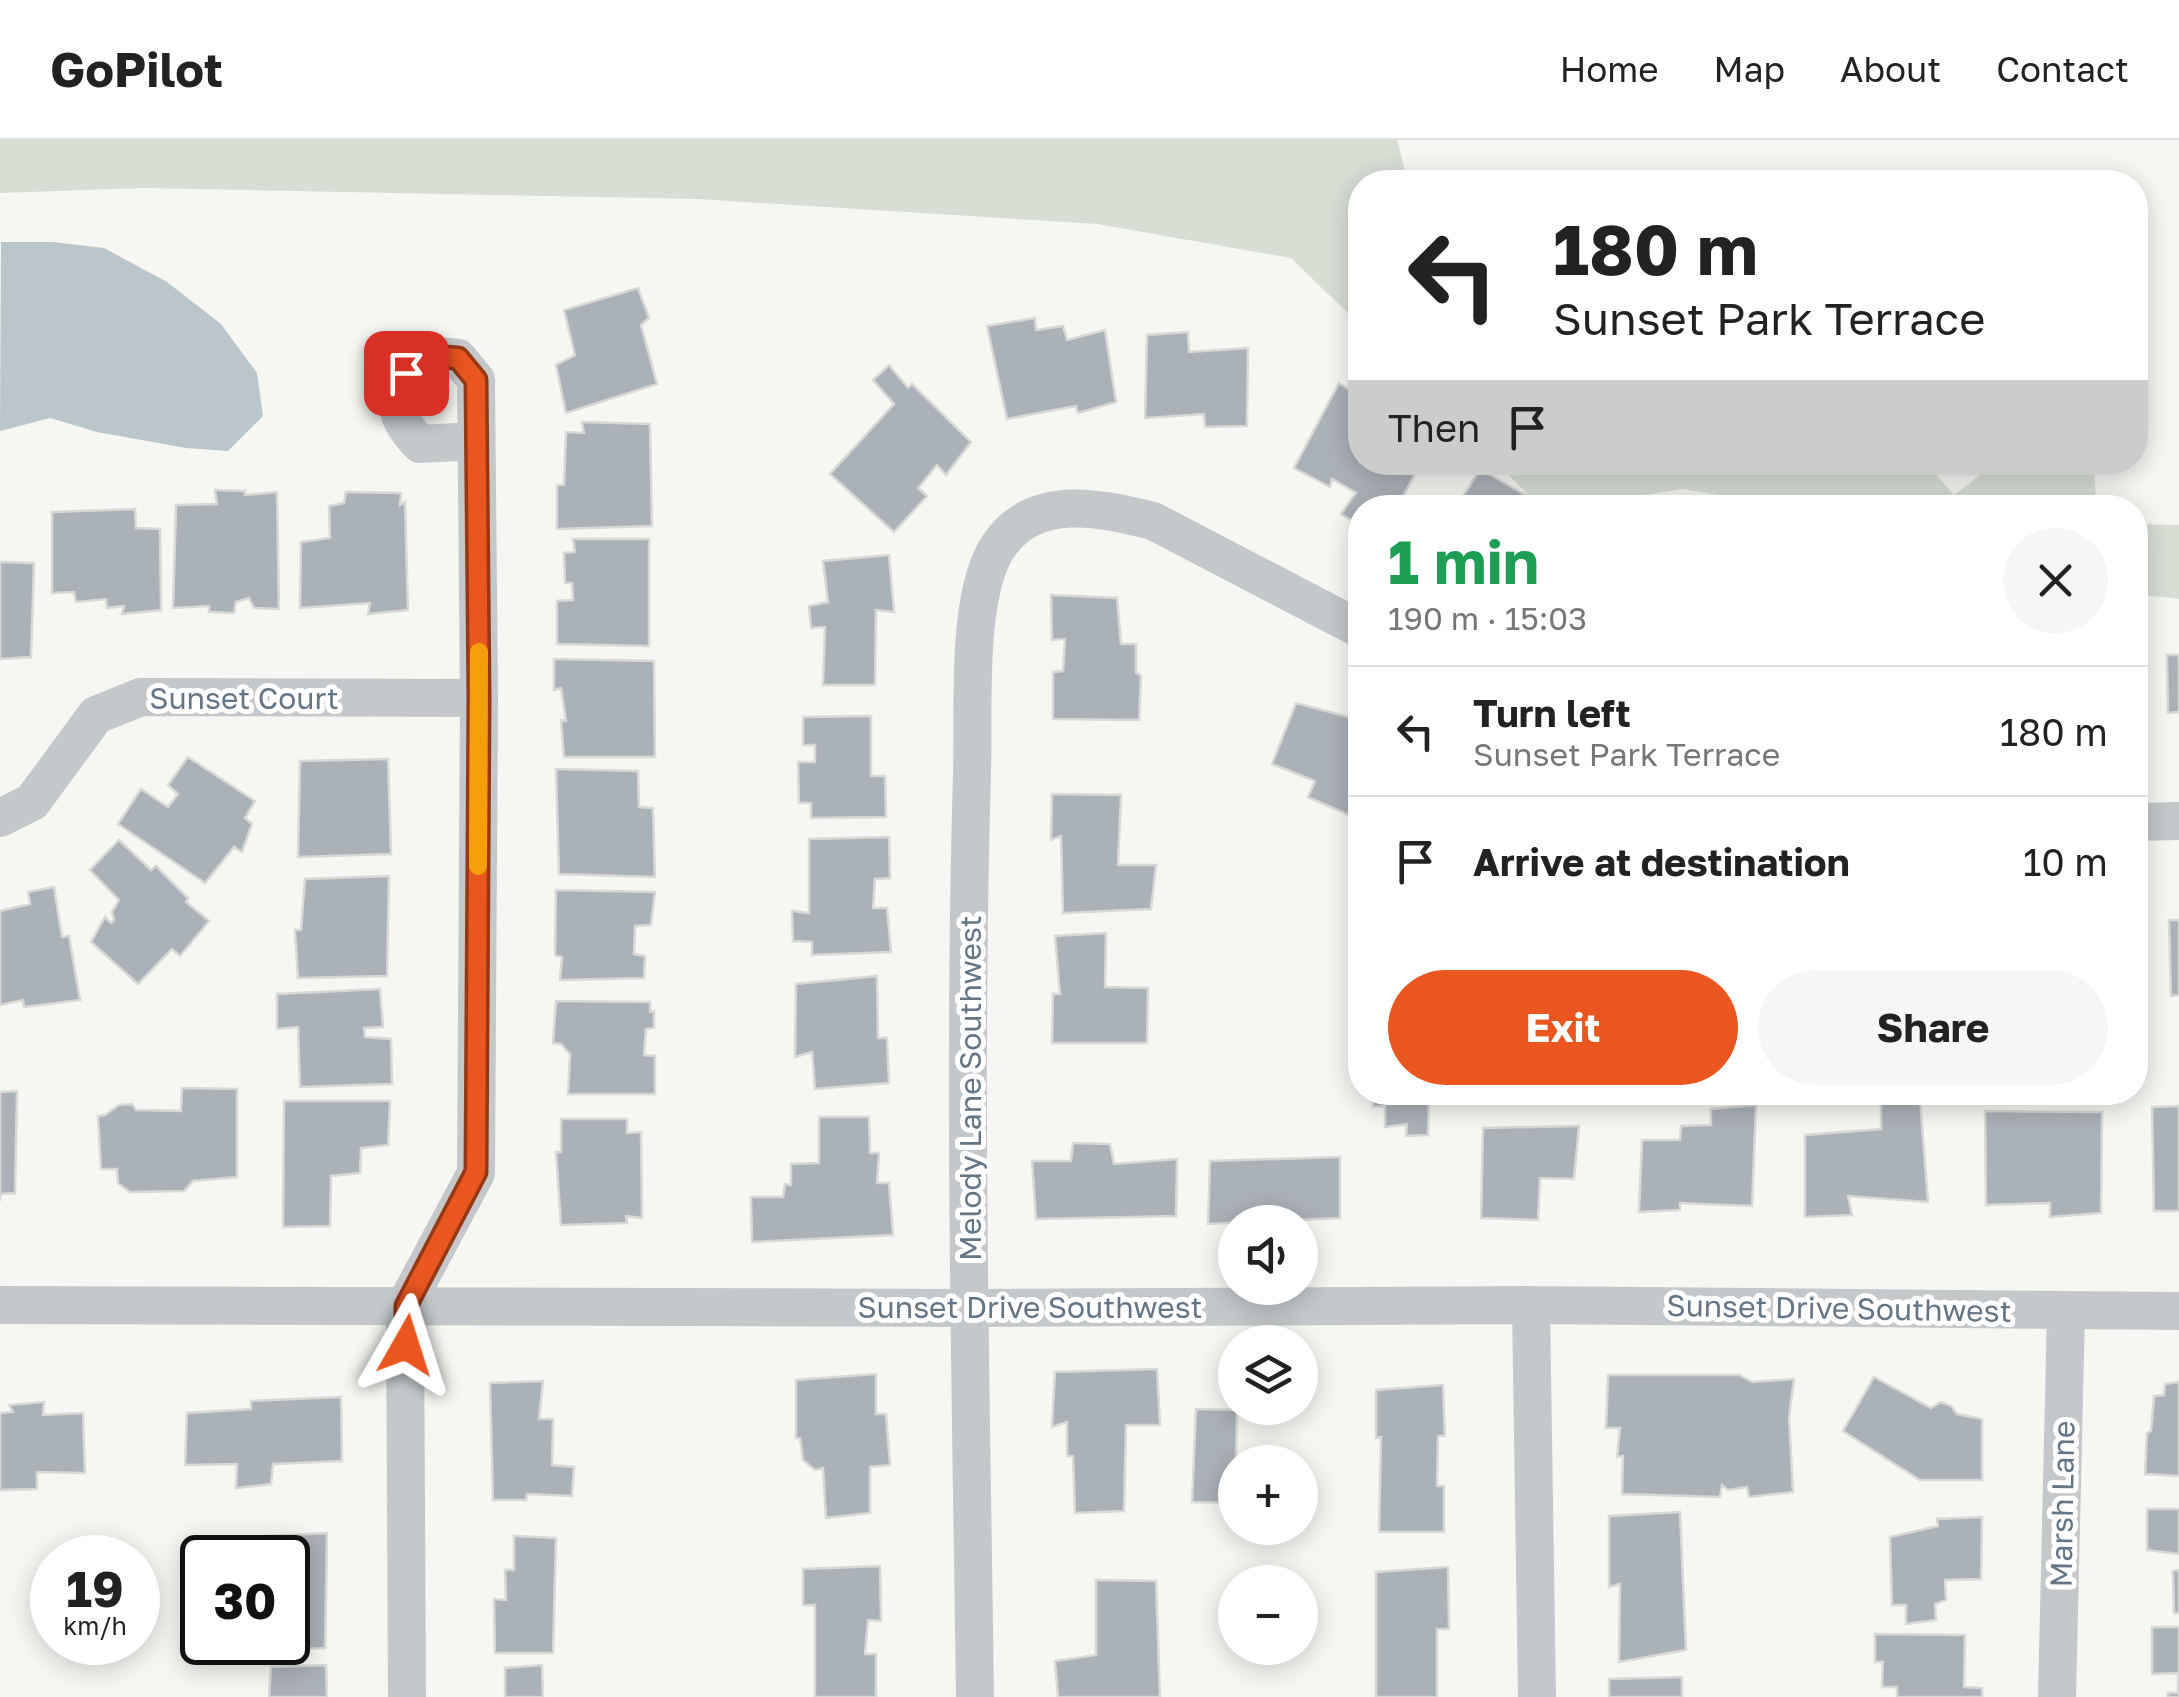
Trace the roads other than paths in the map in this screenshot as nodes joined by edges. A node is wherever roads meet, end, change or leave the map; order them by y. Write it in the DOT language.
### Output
graph roads {
  1 [pos="476,441"];
  2 [pos="1348,623"];
  3 [pos="479,698"];
  4 [pos="0,818"];
  5 [pos="2148,822"];
  6 [pos="2179,822"];
  7 [pos="0,1305"];
  8 [pos="1531,1305"];
  9 [pos="406,1306"];
  10 [pos="970,1308"];
  11 [pos="2066,1311"];
  12 [pos="2179,1311"];
  13 [pos="407,1697"];
  14 [pos="974,1697"];
  15 [pos="1537,1697"];
  16 [pos="2058,1697"];
  1 -- 3 [label="street"];
  2 -- 10 [label="street, Melody Lane Southwest"];
  3 -- 4 [label="street, Sunset Court"];
  3 -- 9 [label="street"];
  5 -- 6 [label="street"];
  7 -- 9 [label="street, Sunset Drive Southwest"];
  8 -- 10 [label="street, Sunset Drive Southwest"];
  8 -- 11 [label="street, Sunset Drive Southwest"];
  8 -- 15 [label="street"];
  9 -- 10 [label="street, Sunset Drive Southwest"];
  9 -- 13 [label="street"];
  10 -- 14 [label="street, Melody Lane Southwest"];
  11 -- 12 [label="street, Sunset Drive Southwest"];
  11 -- 16 [label="street, Marsh Lane"];
}
